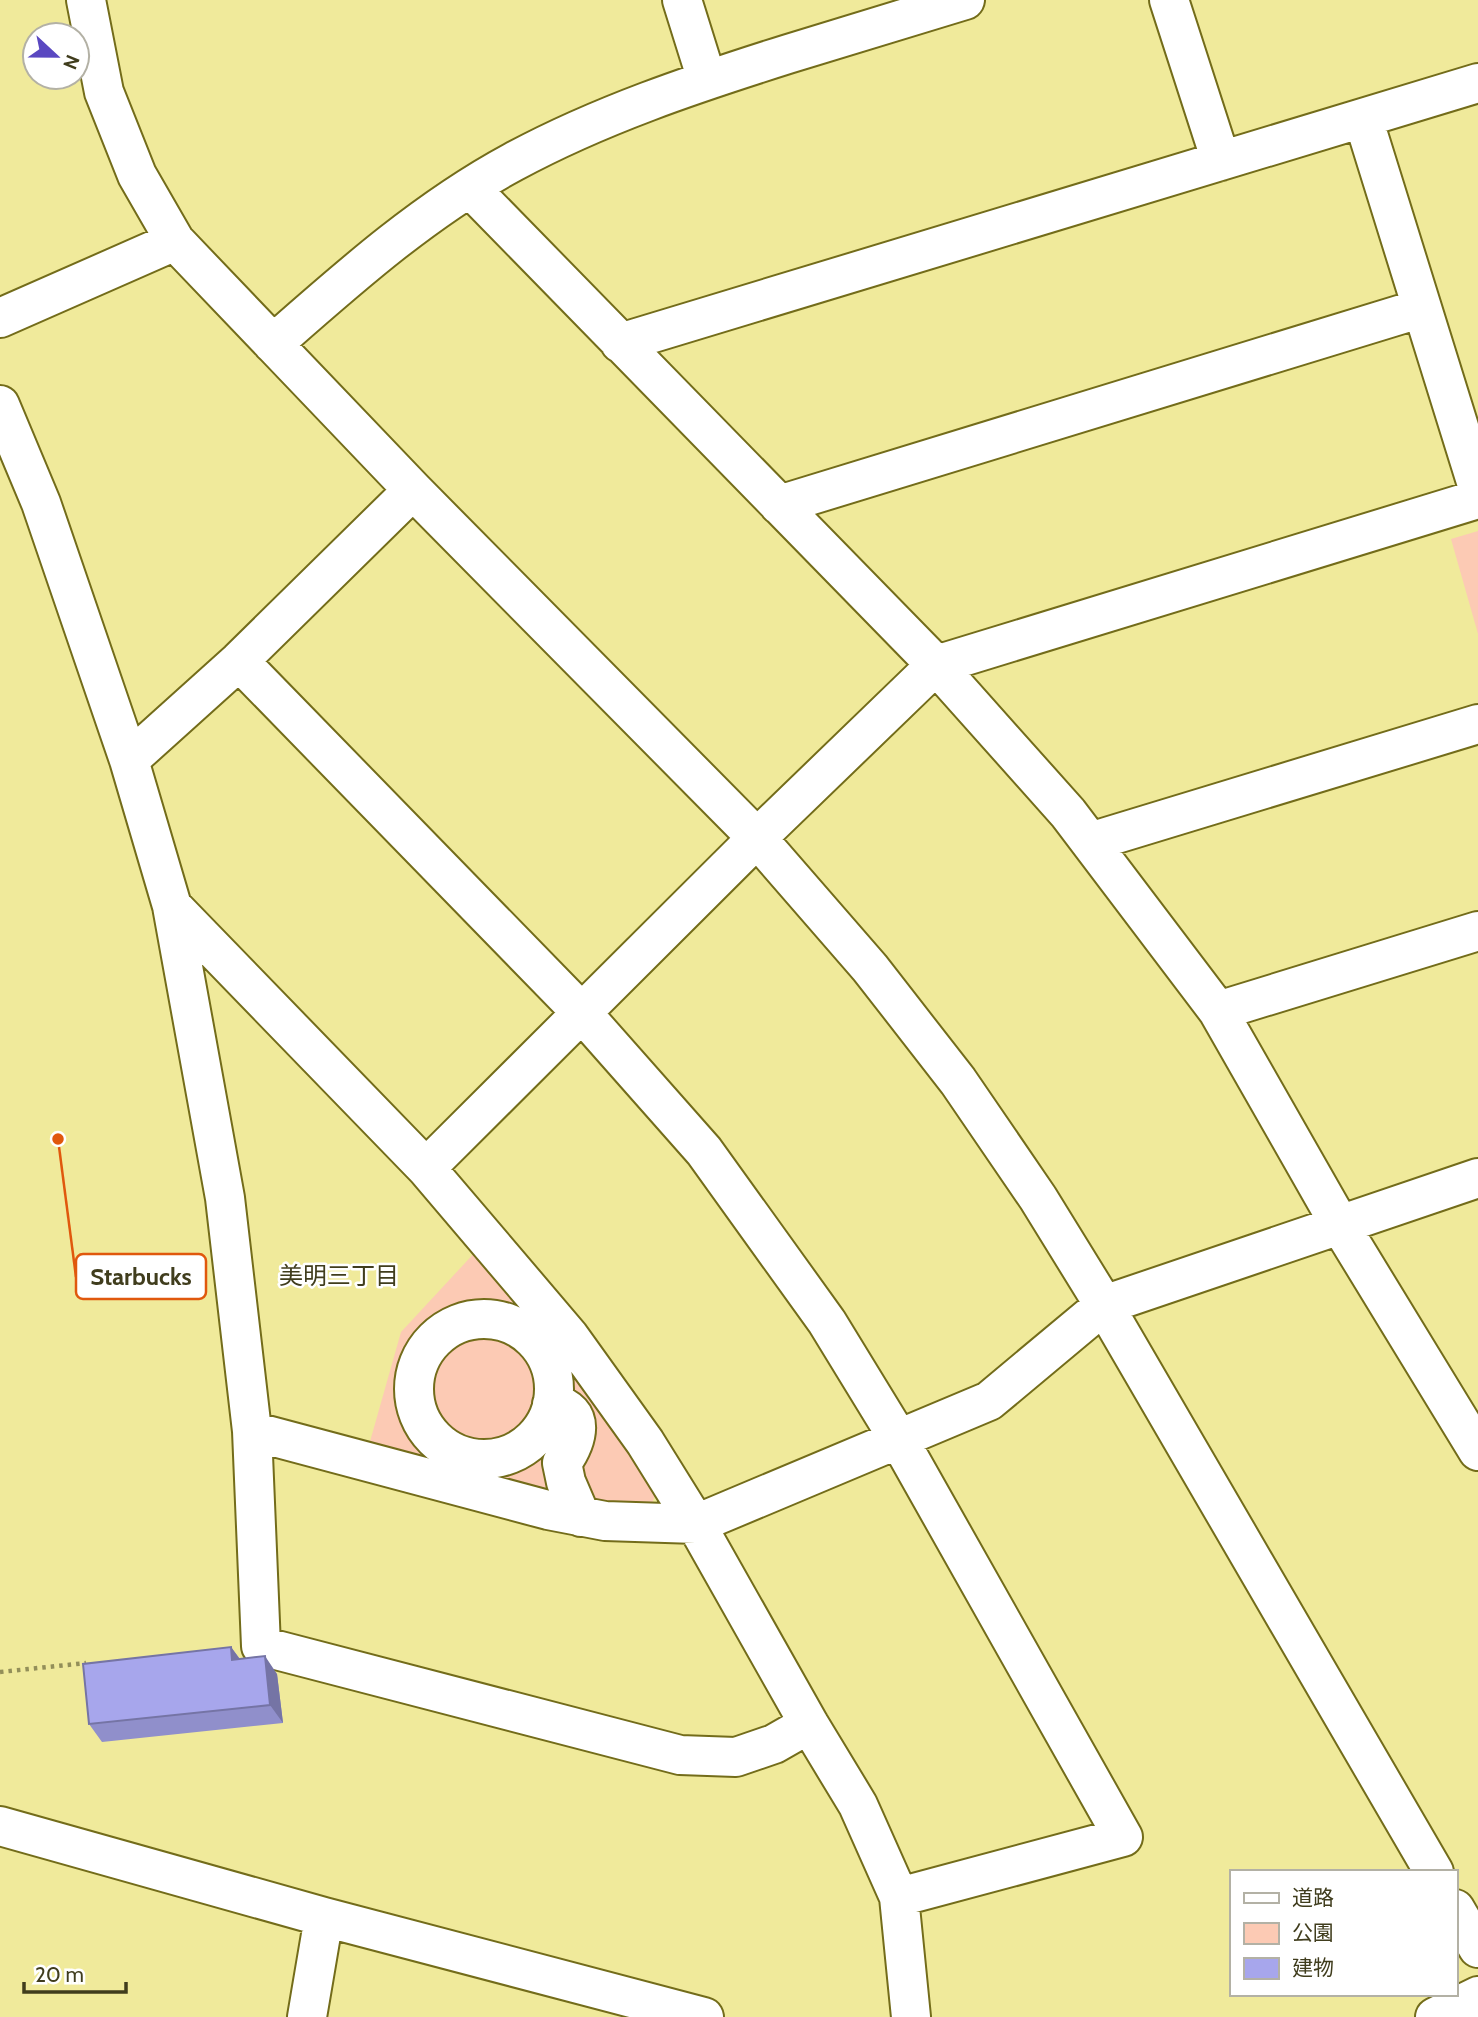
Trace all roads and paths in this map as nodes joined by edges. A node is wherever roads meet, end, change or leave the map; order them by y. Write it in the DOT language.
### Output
graph roads {
  1 [pos="86,0"];
  2 [pos="682,0"];
  3 [pos="965,0"];
  4 [pos="1169,0"];
  5 [pos="707,80"];
  6 [pos="1478,83"];
  7 [pos="1363,118"];
  8 [pos="1221,161"];
  9 [pos="470,188"];
  10 [pos="175,241"];
  11 [pos="1422,308"];
  12 [pos="0,318"];
  13 [pos="620,343"];
  14 [pos="273,344"];
  15 [pos="0,405"];
  16 [pos="1478,488"];
  17 [pos="413,490"];
  18 [pos="1478,499"];
  19 [pos="779,505"];
  20 [pos="239,660"];
  21 [pos="936,664"];
  22 [pos="1478,724"];
  23 [pos="129,760"];
  24 [pos="757,838"];
  25 [pos="1090,842"];
  26 [pos="172,906"];
  27 [pos="1478,932"];
  28 [pos="1218,1012"];
  29 [pos="582,1013"];
  30 [pos="426,1168"];
  31 [pos="1478,1178"];
  32 [pos="1340,1225"];
  33 [pos="518,1273"];
  34 [pos="1104,1305"];
  35 [pos="499,1320"];
  36 [pos="552,1404"];
  37 [pos="252,1431"];
  38 [pos="898,1438"];
  39 [pos="1478,1451"];
  40 [pos="581,1517"];
  41 [pos="696,1524"];
  42 [pos="96,1662"];
  43 [pos="0,1672"];
  44 [pos="809,1724"];
  45 [pos="0,1826"];
  46 [pos="1433,1870"];
  47 [pos="899,1897"];
  48 [pos="1457,1912"];
  49 [pos="324,1917"];
  50 [pos="1478,1948"];
  51 [pos="1478,1996"];
  52 [pos="307,2017"];
  53 [pos="704,2017"];
  54 [pos="911,2017"];
  55 [pos="1435,2017"];
  1 -- 10 [label="street"];
  2 -- 5 [label="street"];
  3 -- 5 [label="street"];
  4 -- 8 [label="street"];
  5 -- 9 [label="street"];
  6 -- 7 [label="street"];
  7 -- 8 [label="street"];
  7 -- 11 [label="street"];
  8 -- 13 [label="street"];
  9 -- 13 [label="street"];
  9 -- 14 [label="street"];
  10 -- 12 [label="street"];
  10 -- 14 [label="street"];
  11 -- 16 [label="street"];
  11 -- 19 [label="street"];
  13 -- 19 [label="street"];
  14 -- 17 [label="street"];
  15 -- 23 [label="street"];
  17 -- 20 [label="street"];
  17 -- 24 [label="street"];
  18 -- 21 [label="street"];
  19 -- 21 [label="street"];
  20 -- 23 [label="street"];
  20 -- 29 [label="street"];
  21 -- 24 [label="street"];
  21 -- 25 [label="street"];
  22 -- 25 [label="street"];
  23 -- 26 [label="street"];
  24 -- 29 [label="street"];
  24 -- 34 [label="street"];
  25 -- 28 [label="street"];
  26 -- 30 [label="street"];
  26 -- 37 [label="street"];
  27 -- 28 [label="street"];
  28 -- 32 [label="street"];
  29 -- 30 [label="street"];
  29 -- 38 [label="street"];
  30 -- 33 [label="street"];
  31 -- 32 [label="street"];
  32 -- 34 [label="street"];
  32 -- 39 [label="street"];
  33 -- 35 [label="street"];
  33 -- 41 [label="street"];
  34 -- 38 [label="street"];
  34 -- 46 [label="street"];
  35 -- 36 [label="street"];
  35 -- 36 [label="street"];
  36 -- 40 [label="street"];
  37 -- 40 [label="street"];
  37 -- 44 [label="street"];
  38 -- 41 [label="street"];
  38 -- 47 [label="street"];
  40 -- 41 [label="street"];
  41 -- 44 [label="street"];
  42 -- 43 [label="path"];
  44 -- 47 [label="street"];
  45 -- 49 [label="street"];
  47 -- 54 [label="street"];
  48 -- 50 [label="street"];
  49 -- 52 [label="street"];
  49 -- 53 [label="street"];
  51 -- 55 [label="street"];
}
